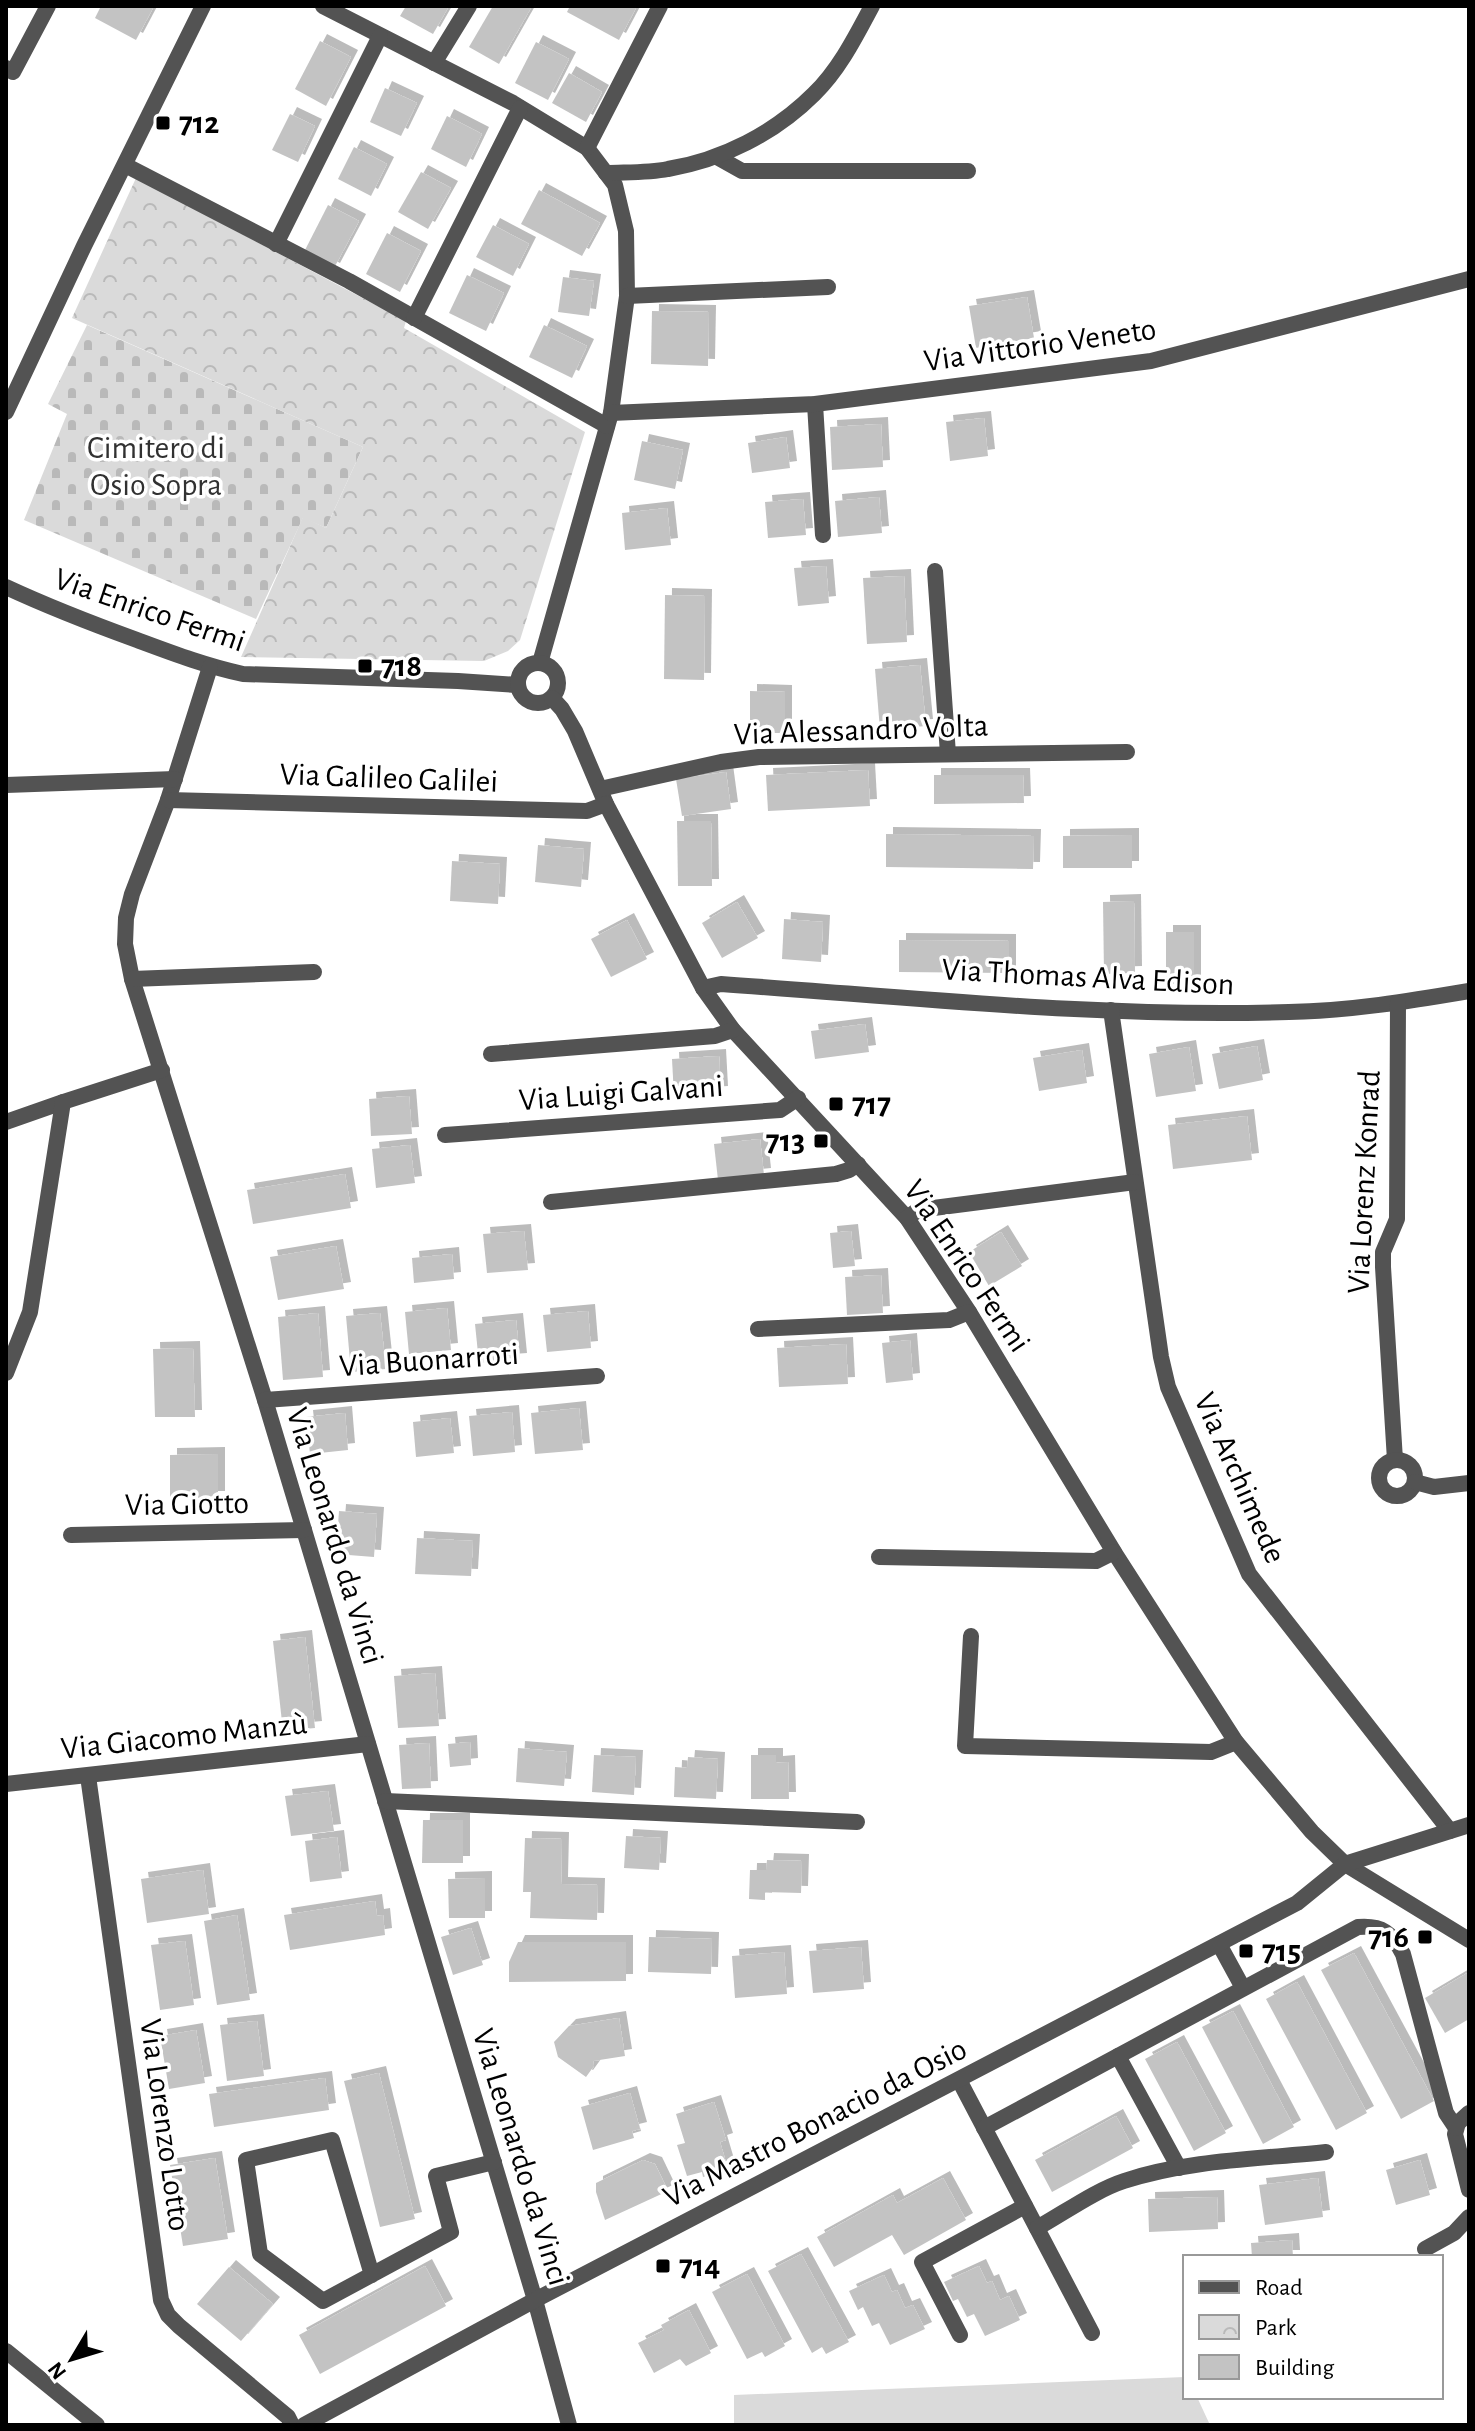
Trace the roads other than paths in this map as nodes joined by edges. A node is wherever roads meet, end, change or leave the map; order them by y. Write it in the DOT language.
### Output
graph roads {
  1 [pos="48,6"];
  2 [pos="203,6"];
  3 [pos="323,6"];
  4 [pos="469,6"];
  5 [pos="660,6"];
  6 [pos="872,6"];
  7 [pos="380,36"];
  8 [pos="434,63"];
  9 [pos="6,68"];
  10 [pos="520,108"];
  11 [pos="587,148"];
  12 [pos="717,157"];
  13 [pos="125,165"];
  14 [pos="968,171"];
  15 [pos="606,173"];
  16 [pos="276,244"];
  17 [pos="1469,279"];
  18 [pos="828,287"];
  19 [pos="627,296"];
  20 [pos="414,318"];
  21 [pos="815,404"];
  22 [pos="6,412"];
  23 [pos="609,419"];
  24 [pos="823,535"];
  25 [pos="935,571"];
  26 [pos="6,587"];
  27 [pos="540,663"];
  28 [pos="210,667"];
  29 [pos="517,685"];
  30 [pos="552,698"];
  31 [pos="1127,752"];
  32 [pos="948,754"];
  33 [pos="175,779"];
  34 [pos="6,785"];
  35 [pos="603,796"];
  36 [pos="168,800"];
  37 [pos="314,972"];
  38 [pos="132,979"];
  39 [pos="703,988"];
  40 [pos="1469,991"];
  41 [pos="1398,1003"];
  42 [pos="1111,1010"];
  43 [pos="733,1030"];
  44 [pos="491,1054"];
  45 [pos="162,1070"];
  46 [pos="798,1098"];
  47 [pos="63,1102"];
  48 [pos="6,1122"];
  49 [pos="445,1135"];
  50 [pos="858,1164"];
  51 [pos="1135,1182"];
  52 [pos="551,1202"];
  53 [pos="907,1218"];
  54 [pos="969,1312"];
  55 [pos="758,1329"];
  56 [pos="6,1373"];
  57 [pos="597,1376"];
  58 [pos="265,1400"];
  59 [pos="1395,1460"];
  60 [pos="1415,1482"];
  61 [pos="1469,1483"];
  62 [pos="304,1530"];
  63 [pos="71,1535"];
  64 [pos="1114,1552"];
  65 [pos="879,1557"];
  66 [pos="971,1636"];
  67 [pos="1236,1742"];
  68 [pos="368,1744"];
  69 [pos="88,1776"];
  70 [pos="6,1784"];
  71 [pos="385,1801"];
  72 [pos="857,1822"];
  73 [pos="1469,1825"];
  74 [pos="1450,1831"];
  75 [pos="1345,1864"];
  76 [pos="1469,1940"];
  77 [pos="1219,1944"];
  78 [pos="1243,1988"];
  79 [pos="1118,2056"];
  80 [pos="959,2080"];
  81 [pos="1469,2113"];
  82 [pos="984,2128"];
  83 [pos="1456,2128"];
  84 [pos="1326,2152"];
  85 [pos="494,2162"];
  86 [pos="1179,2168"];
  87 [pos="1469,2190"];
  88 [pos="1025,2206"];
  89 [pos="1469,2217"];
  90 [pos="1037,2228"];
  91 [pos="1425,2249"];
  92 [pos="372,2275"];
  93 [pos="535,2300"];
  94 [pos="1092,2333"];
  95 [pos="960,2335"];
  96 [pos="6,2351"];
  97 [pos="97,2425"];
  98 [pos="292,2425"];
  99 [pos="304,2425"];
  100 [pos="569,2425"];
  1 -- 9 [label="street"];
  2 -- 13 [label="street"];
  3 -- 7 [label="street"];
  4 -- 8 [label="street"];
  5 -- 11 [label="street"];
  6 -- 12 [label="street"];
  7 -- 8 [label="street"];
  7 -- 16 [label="street"];
  8 -- 10 [label="street"];
  10 -- 11 [label="street"];
  10 -- 20 [label="street"];
  11 -- 15 [label="street"];
  12 -- 14 [label="street"];
  12 -- 15 [label="street"];
  13 -- 16 [label="street"];
  13 -- 22 [label="street"];
  15 -- 19 [label="street"];
  16 -- 20 [label="street"];
  17 -- 21 [label="street, Via Vittorio Veneto"];
  18 -- 19 [label="street"];
  19 -- 23 [label="street"];
  20 -- 23 [label="street"];
  21 -- 23 [label="street, Via Vittorio Veneto"];
  21 -- 24 [label="street"];
  23 -- 27 [label="street"];
  25 -- 32 [label="street"];
  26 -- 28 [label="street, Via Enrico Fermi"];
  27 -- 29 [label="street"];
  27 -- 30 [label="street"];
  28 -- 29 [label="street, Via Enrico Fermi"];
  28 -- 33 [label="street, Via Leonardo da Vinci"];
  29 -- 30 [label="street"];
  30 -- 35 [label="street, Via Enrico Fermi"];
  31 -- 32 [label="street, Via Alessandro Volta"];
  32 -- 35 [label="street, Via Alessandro Volta"];
  33 -- 34 [label="street"];
  33 -- 36 [label="street, Via Leonardo da Vinci"];
  35 -- 36 [label="street, Via Galileo Galilei"];
  35 -- 39 [label="street, Via Enrico Fermi"];
  36 -- 38 [label="street, Via Leonardo da Vinci"];
  37 -- 38 [label="street"];
  38 -- 45 [label="street, Via Leonardo da Vinci"];
  39 -- 42 [label="street, Via Thomas Alva Edison"];
  39 -- 43 [label="street, Via Enrico Fermi"];
  40 -- 41 [label="street, Via Thomas Alva Edison"];
  41 -- 42 [label="street, Via Thomas Alva Edison"];
  41 -- 59 [label="street, Via Lorenz Konrad"];
  42 -- 51 [label="street, Via Archimede"];
  43 -- 44 [label="street"];
  43 -- 46 [label="street, Via Enrico Fermi"];
  45 -- 47 [label="street"];
  45 -- 58 [label="street, Via Leonardo da Vinci"];
  46 -- 49 [label="street, Via Luigi Galvani"];
  46 -- 50 [label="street, Via Enrico Fermi"];
  47 -- 48 [label="street"];
  47 -- 56 [label="street"];
  50 -- 52 [label="street"];
  50 -- 53 [label="street, Via Enrico Fermi"];
  51 -- 53 [label="street"];
  51 -- 74 [label="street, Via Archimede"];
  53 -- 54 [label="street, Via Enrico Fermi"];
  54 -- 55 [label="street"];
  54 -- 64 [label="street, Via Enrico Fermi"];
  57 -- 58 [label="street, Via Buonarroti"];
  58 -- 62 [label="street, Via Leonardo da Vinci"];
  59 -- 60 [label="street"];
  59 -- 60 [label="street, Via Lorenz Konrad"];
  60 -- 61 [label="street, Via Lorenz Konrad"];
  62 -- 63 [label="street, Via Giotto"];
  62 -- 68 [label="street, Via Leonardo da Vinci"];
  64 -- 65 [label="street"];
  64 -- 67 [label="street, Via Enrico Fermi"];
  66 -- 67 [label="street"];
  67 -- 75 [label="street, Via Enrico Fermi"];
  68 -- 69 [label="street, Via Giacomo Manzù"];
  68 -- 71 [label="street, Via Leonardo da Vinci"];
  69 -- 70 [label="street, Via Giacomo Manzù"];
  69 -- 98 [label="street, Via Lorenzo Lotto"];
  71 -- 72 [label="street"];
  71 -- 85 [label="street, Via Leonardo da Vinci"];
  73 -- 74 [label="street"];
  74 -- 75 [label="street"];
  75 -- 76 [label="street, Via Enrico Fermi"];
  75 -- 77 [label="street, Via Mastro Bonacio da Osio"];
  77 -- 78 [label="street"];
  77 -- 80 [label="street, Via Mastro Bonacio da Osio"];
  78 -- 79 [label="street"];
  78 -- 83 [label="street"];
  79 -- 82 [label="street"];
  79 -- 86 [label="street"];
  80 -- 82 [label="street"];
  80 -- 93 [label="street, Via Mastro Bonacio da Osio"];
  81 -- 83 [label="street"];
  82 -- 88 [label="street"];
  83 -- 87 [label="street"];
  84 -- 86 [label="street"];
  85 -- 92 [label="street"];
  85 -- 93 [label="street, Via Leonardo da Vinci"];
  86 -- 90 [label="street"];
  88 -- 90 [label="street"];
  88 -- 95 [label="street"];
  89 -- 91 [label="street"];
  90 -- 94 [label="street"];
  92 -- 92 [label="street"];
  93 -- 99 [label="street, Via Mastro Bonacio da Osio"];
  93 -- 100 [label="street, Via Leonardo da Vinci"];
  96 -- 97 [label="street"];
}
